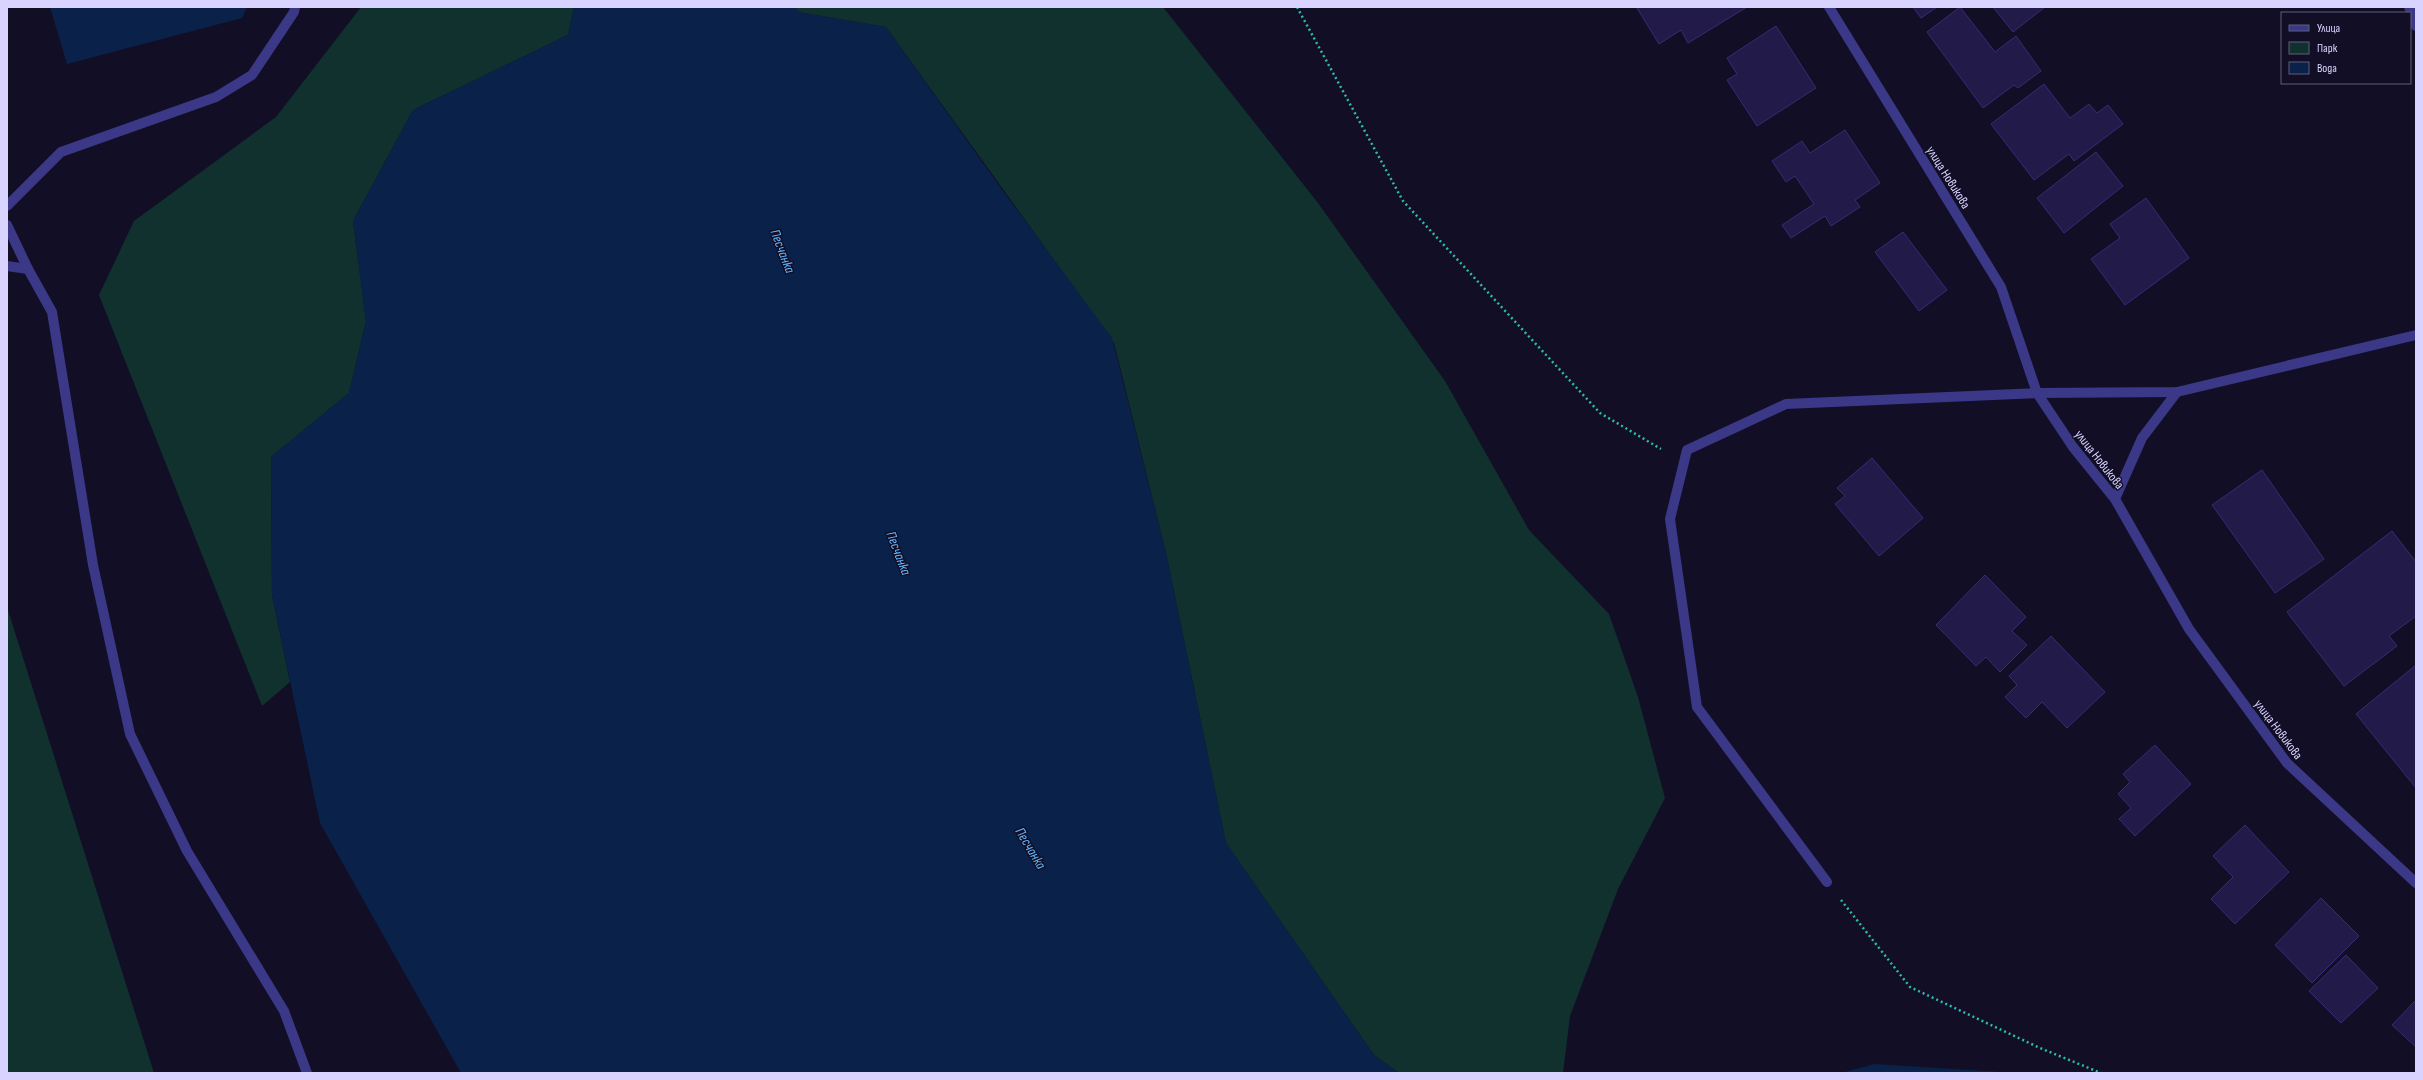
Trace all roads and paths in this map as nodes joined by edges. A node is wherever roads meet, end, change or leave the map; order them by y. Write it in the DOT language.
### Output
graph roads {
  1 [pos="295,7"];
  2 [pos="1297,7"];
  3 [pos="1829,7"];
  4 [pos="2411,12"];
  5 [pos="2416,26"];
  6 [pos="7,206"];
  7 [pos="7,225"];
  8 [pos="7,266"];
  9 [pos="28,269"];
  10 [pos="2416,335"];
  11 [pos="2177,392"];
  12 [pos="2037,393"];
  13 [pos="1684,463"];
  14 [pos="2115,499"];
  15 [pos="1827,882"];
  16 [pos="2416,883"];
  17 [pos="307,1073"];
  18 [pos="2101,1073"];
  1 -- 6 [label="street"];
  2 -- 13 [label="path"];
  3 -- 12 [label="street, улица Новикова"];
  4 -- 5 [label="street"];
  7 -- 9 [label="street"];
  8 -- 9 [label="street"];
  9 -- 17 [label="street"];
  10 -- 11 [label="street"];
  11 -- 12 [label="street"];
  11 -- 14 [label="street"];
  12 -- 13 [label="street"];
  12 -- 14 [label="street, улица Новикова"];
  13 -- 15 [label="street"];
  14 -- 16 [label="street, улица Новикова"];
  15 -- 18 [label="path"];
}
